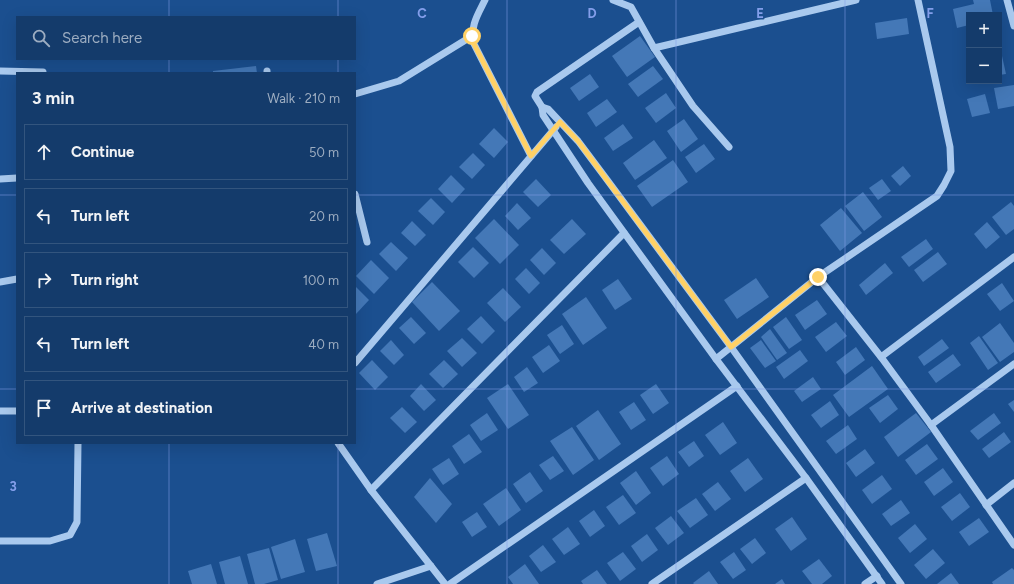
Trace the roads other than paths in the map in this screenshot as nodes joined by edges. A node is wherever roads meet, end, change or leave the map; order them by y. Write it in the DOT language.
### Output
graph roads {
  1 [pos="485,0"];
  2 [pos="613,0"];
  3 [pos="856,0"];
  4 [pos="918,0"];
  5 [pos="1007,0"];
  6 [pos="632,4"];
  7 [pos="638,22"];
  8 [pos="1014,26"];
  9 [pos="472,36"];
  10 [pos="654,48"];
  11 [pos="0,72"];
  12 [pos="43,72"];
  13 [pos="356,94"];
  14 [pos="542,107"];
  15 [pos="560,122"];
  16 [pos="553,130"];
  17 [pos="730,147"];
  18 [pos="531,156"];
  19 [pos="16,178"];
  20 [pos="0,179"];
  21 [pos="356,203"];
  22 [pos="624,233"];
  23 [pos="367,242"];
  24 [pos="1014,257"];
  25 [pos="818,277"];
  26 [pos="16,279"];
  27 [pos="0,282"];
  28 [pos="731,347"];
  29 [pos="881,357"];
  30 [pos="716,359"];
  31 [pos="356,362"];
  32 [pos="1014,364"];
  33 [pos="737,386"];
  34 [pos="0,411"];
  35 [pos="16,411"];
  36 [pos="931,425"];
  37 [pos="78,444"];
  38 [pos="339,444"];
  39 [pos="806,478"];
  40 [pos="1014,483"];
  41 [pos="371,490"];
  42 [pos="986,505"];
  43 [pos="0,541"];
  44 [pos="1014,545"];
  45 [pos="431,566"];
  46 [pos="877,576"];
  47 [pos="377,584"];
  48 [pos="446,584"];
  49 [pos="450,584"];
  50 [pos="652,584"];
  51 [pos="865,584"];
  52 [pos="882,584"];
  53 [pos="901,584"];
  1 -- 9 [label="street"];
  2 -- 6 [label="street"];
  3 -- 10 [label="street"];
  4 -- 25 [label="street"];
  5 -- 8 [label="street"];
  6 -- 7 [label="street"];
  7 -- 10 [label="street"];
  7 -- 14 [label="street"];
  9 -- 13 [label="street"];
  9 -- 18 [label="street"];
  10 -- 17 [label="street"];
  11 -- 12 [label="street"];
  14 -- 15 [label="street"];
  14 -- 16 [label="street"];
  15 -- 16 [label="street"];
  15 -- 28 [label="street"];
  16 -- 18 [label="street"];
  16 -- 22 [label="street"];
  18 -- 31 [label="street"];
  19 -- 20 [label="street"];
  21 -- 23 [label="street"];
  22 -- 30 [label="street"];
  22 -- 41 [label="street"];
  24 -- 29 [label="street"];
  25 -- 28 [label="street"];
  25 -- 29 [label="street"];
  26 -- 27 [label="street"];
  28 -- 30 [label="street"];
  28 -- 53 [label="street"];
  29 -- 36 [label="street"];
  30 -- 33 [label="street"];
  32 -- 36 [label="street"];
  33 -- 39 [label="street"];
  33 -- 49 [label="street"];
  34 -- 35 [label="street"];
  36 -- 42 [label="street"];
  37 -- 43 [label="street"];
  38 -- 41 [label="street"];
  39 -- 46 [label="street"];
  39 -- 50 [label="street"];
  40 -- 42 [label="street"];
  41 -- 45 [label="street"];
  42 -- 44 [label="street"];
  45 -- 47 [label="street"];
  45 -- 48 [label="street"];
  46 -- 51 [label="street"];
  46 -- 52 [label="street"];
}
